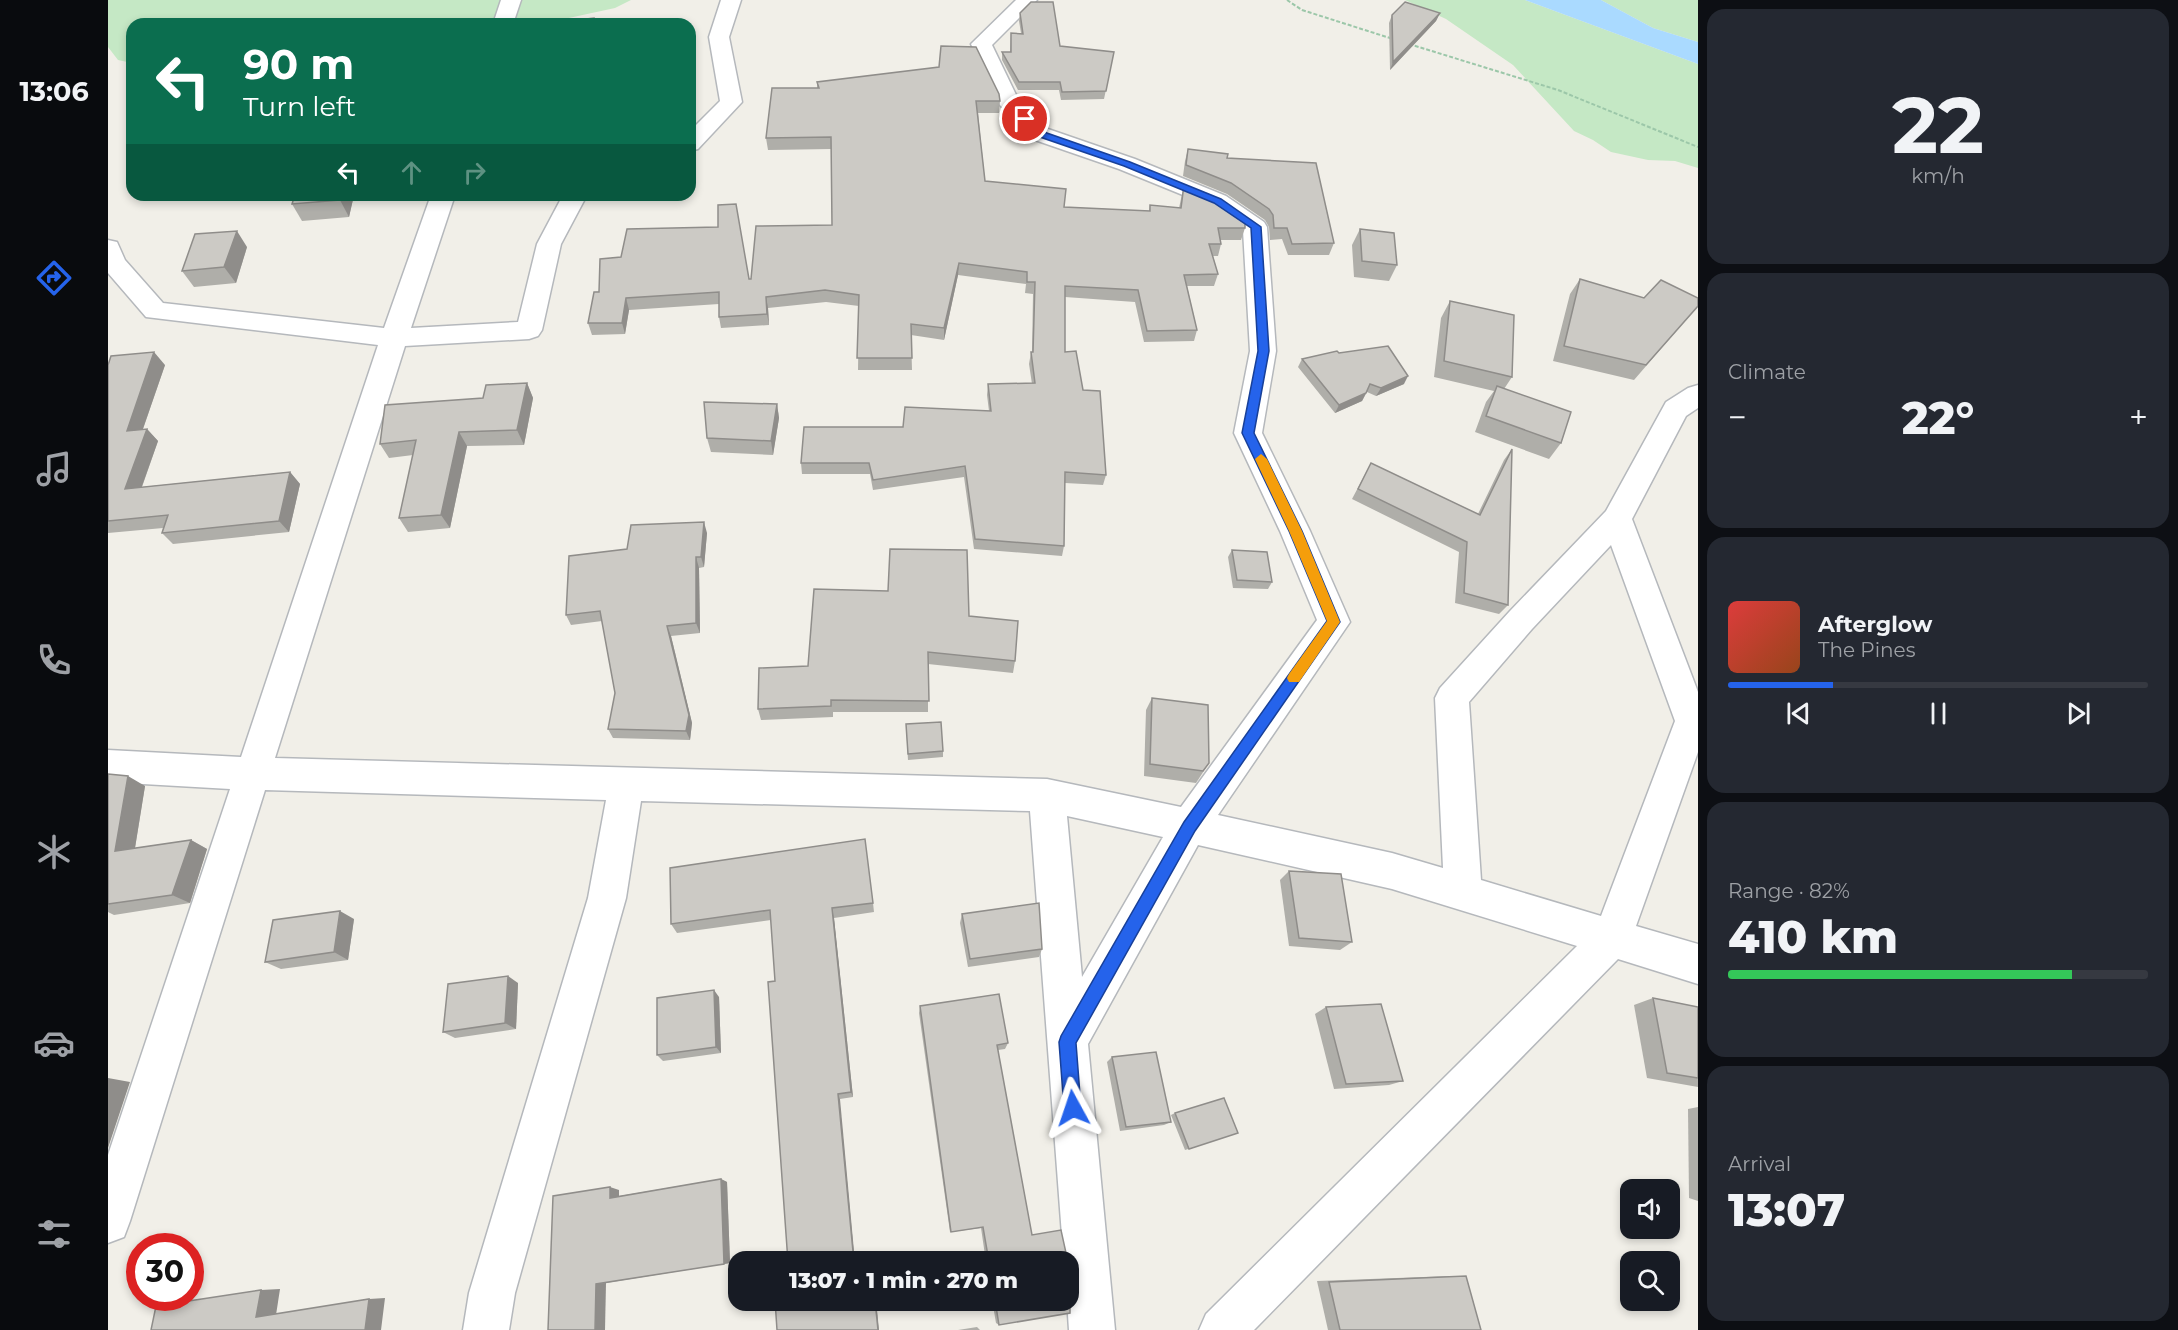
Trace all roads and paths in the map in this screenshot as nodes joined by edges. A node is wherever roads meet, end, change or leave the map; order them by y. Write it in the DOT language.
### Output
graph roads {
  1 [pos="512,0"];
  2 [pos="730,0"];
  3 [pos="1027,0"];
  4 [pos="1287,0"];
  5 [pos="505,18"];
  6 [pos="696,138"];
  7 [pos="1698,147"];
  8 [pos="441,201"];
  9 [pos="572,201"];
  10 [pos="108,248"];
  11 [pos="393,338"];
  12 [pos="1698,395"];
  13 [pos="1617,519"];
  14 [pos="108,766"];
  15 [pos="253,774"];
  16 [pos="626,784"];
  17 [pos="1047,795"];
  18 [pos="1190,826"];
  19 [pos="1463,892"];
  20 [pos="1612,938"];
  21 [pos="1698,964"];
  22 [pos="1067,1042"];
  23 [pos="108,1221"];
  24 [pos="486,1330"];
  25 [pos="1092,1330"];
  26 [pos="1222,1330"];
  1 -- 5 [label="street"];
  2 -- 6 [label="street"];
  3 -- 18 [label="street"];
  4 -- 7 [label="path"];
  8 -- 11 [label="street"];
  9 -- 11 [label="street"];
  10 -- 11 [label="street"];
  11 -- 15 [label="street"];
  12 -- 13 [label="street"];
  13 -- 19 [label="street"];
  13 -- 20 [label="street"];
  14 -- 15 [label="street"];
  15 -- 16 [label="street"];
  15 -- 23 [label="street"];
  16 -- 17 [label="street"];
  16 -- 24 [label="street"];
  17 -- 18 [label="street"];
  17 -- 22 [label="street"];
  18 -- 19 [label="street"];
  18 -- 22 [label="street"];
  19 -- 20 [label="street"];
  20 -- 21 [label="street"];
  20 -- 26 [label="street"];
  22 -- 25 [label="street"];
}
